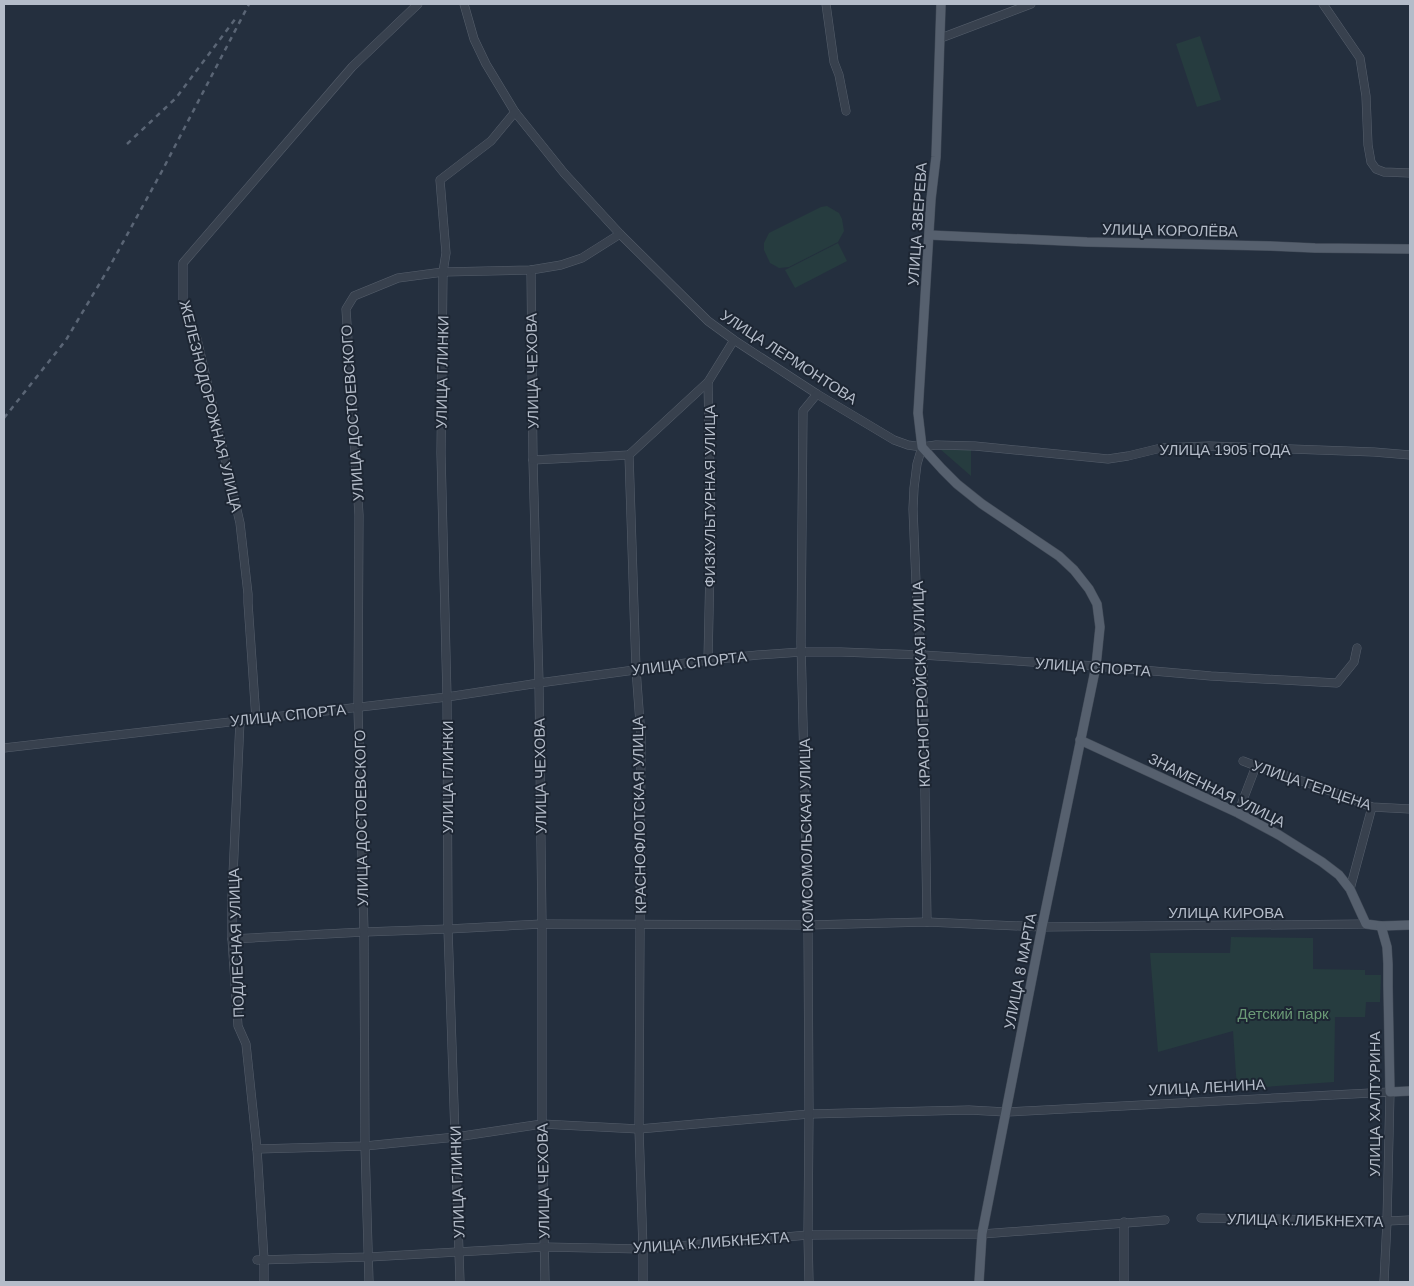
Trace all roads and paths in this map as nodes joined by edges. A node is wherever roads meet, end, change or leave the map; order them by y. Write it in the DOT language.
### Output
graph roads {
  1 [pos="418,4"];
  2 [pos="464,4"];
  3 [pos="826,4"];
  4 [pos="941,4"];
  5 [pos="1031,4"];
  6 [pos="1323,4"];
  7 [pos="941,38"];
  8 [pos="846,111"];
  9 [pos="515,112"];
  10 [pos="1410,173"];
  11 [pos="620,234"];
  12 [pos="929,235"];
  13 [pos="1410,249"];
  14 [pos="531,270"];
  15 [pos="443,272"];
  16 [pos="734,340"];
  17 [pos="708,382"];
  18 [pos="817,394"];
  19 [pos="922,446"];
  20 [pos="629,455"];
  21 [pos="1410,455"];
  22 [pos="533,460"];
  23 [pos="1357,648"];
  24 [pos="801,652"];
  25 [pos="922,655"];
  26 [pos="708,660"];
  27 [pos="1096,666"];
  28 [pos="636,669"];
  29 [pos="539,683"];
  30 [pos="447,697"];
  31 [pos="358,708"];
  32 [pos="256,719"];
  33 [pos="240,721"];
  34 [pos="1080,740"];
  35 [pos="4,748"];
  36 [pos="1243,761"];
  37 [pos="1256,766"];
  38 [pos="1372,807"];
  39 [pos="1410,809"];
  40 [pos="1238,813"];
  41 [pos="1350,889"];
  42 [pos="927,922"];
  43 [pos="542,924"];
  44 [pos="1366,924"];
  45 [pos="640,925"];
  46 [pos="808,925"];
  47 [pos="1410,925"];
  48 [pos="1381,926"];
  49 [pos="1042,927"];
  50 [pos="448,929"];
  51 [pos="364,932"];
  52 [pos="232,939"];
  53 [pos="1410,1091"];
  54 [pos="1390,1092"];
  55 [pos="1006,1112"];
  56 [pos="810,1114"];
  57 [pos="542,1124"];
  58 [pos="639,1129"];
  59 [pos="456,1137"];
  60 [pos="365,1146"];
  61 [pos="257,1149"];
  62 [pos="1201,1218"];
  63 [pos="1166,1220"];
  64 [pos="1410,1220"];
  65 [pos="1387,1221"];
  66 [pos="1124,1222"];
  67 [pos="982,1234"];
  68 [pos="808,1236"];
  69 [pos="544,1247"];
  70 [pos="643,1249"];
  71 [pos="459,1253"];
  72 [pos="369,1257"];
  73 [pos="260,1259"];
  74 [pos="264,1282"];
  75 [pos="369,1282"];
  76 [pos="460,1282"];
  77 [pos="545,1282"];
  78 [pos="643,1282"];
  79 [pos="809,1282"];
  80 [pos="979,1282"];
  81 [pos="1124,1282"];
  82 [pos="1384,1282"];
  1 -- 32 [label="street, ЖЕЛЕЗНОДОРОЖНАЯ УЛИЦА"];
  2 -- 9 [label="street, УЛИЦА ЛЕРМОНТОВА"];
  3 -- 8 [label="street"];
  4 -- 7 [label="main road, УЛИЦА ЗВЕРЕВА"];
  5 -- 7 [label="street"];
  6 -- 10 [label="street"];
  7 -- 12 [label="main road, УЛИЦА ЗВЕРЕВА"];
  9 -- 11 [label="street, УЛИЦА ЛЕРМОНТОВА"];
  9 -- 15 [label="street, УЛИЦА ГЛИНКИ"];
  11 -- 14 [label="street"];
  11 -- 16 [label="street, УЛИЦА ЛЕРМОНТОВА"];
  12 -- 13 [label="main road, УЛИЦА КОРОЛЁВА"];
  12 -- 19 [label="main road, УЛИЦА ЗВЕРЕВА"];
  14 -- 15 [label="street"];
  14 -- 22 [label="street, УЛИЦА ЧЕХОВА"];
  15 -- 30 [label="street, УЛИЦА ГЛИНКИ"];
  15 -- 31 [label="street, УЛИЦА ДОСТОЕВСКОГО"];
  16 -- 17 [label="street"];
  16 -- 18 [label="street, УЛИЦА ЛЕРМОНТОВА"];
  17 -- 20 [label="street"];
  17 -- 26 [label="street, ФИЗКУЛЬТУРНАЯ УЛИЦА"];
  18 -- 19 [label="street, УЛИЦА ЛЕРМОНТОВА"];
  18 -- 24 [label="street, КОМСОМОЛЬСКАЯ УЛИЦА"];
  19 -- 21 [label="street, УЛИЦА 1905 ГОДА"];
  19 -- 25 [label="street, КРАСНОГЕРОЙСКАЯ УЛИЦА"];
  19 -- 27 [label="main road"];
  20 -- 22 [label="street"];
  20 -- 28 [label="street, КРАСНОФЛОТСКАЯ УЛИЦА"];
  22 -- 29 [label="street, УЛИЦА ЧЕХОВА"];
  23 -- 27 [label="street, УЛИЦА СПОРТА"];
  24 -- 25 [label="street, УЛИЦА СПОРТА"];
  24 -- 26 [label="street, УЛИЦА СПОРТА"];
  24 -- 46 [label="street, КОМСОМОЛЬСКАЯ УЛИЦА"];
  25 -- 27 [label="street, УЛИЦА СПОРТА"];
  25 -- 42 [label="street, КРАСНОГЕРОЙСКАЯ УЛИЦА"];
  26 -- 28 [label="street, УЛИЦА СПОРТА"];
  27 -- 34 [label="main road, УЛИЦА 8 МАРТА"];
  28 -- 29 [label="street, УЛИЦА СПОРТА"];
  28 -- 45 [label="street, КРАСНОФЛОТСКАЯ УЛИЦА"];
  29 -- 30 [label="street, УЛИЦА СПОРТА"];
  29 -- 43 [label="street, УЛИЦА ЧЕХОВА"];
  30 -- 31 [label="street, УЛИЦА СПОРТА"];
  30 -- 50 [label="street, УЛИЦА ГЛИНКИ"];
  31 -- 32 [label="street, УЛИЦА СПОРТА"];
  31 -- 51 [label="street, УЛИЦА ДОСТОЕВСКОГО"];
  32 -- 33 [label="street, УЛИЦА СПОРТА"];
  33 -- 35 [label="street, УЛИЦА СПОРТА"];
  33 -- 52 [label="street, ПОДЛЕСНАЯ УЛИЦА"];
  34 -- 40 [label="main road, ЗНАМЕННАЯ УЛИЦА"];
  34 -- 49 [label="main road, УЛИЦА 8 МАРТА"];
  36 -- 37 [label="street, УЛИЦА ГЕРЦЕНА"];
  37 -- 38 [label="street, УЛИЦА ГЕРЦЕНА"];
  37 -- 40 [label="street"];
  38 -- 39 [label="street, УЛИЦА ГЕРЦЕНА"];
  38 -- 41 [label="street"];
  40 -- 41 [label="main road, ЗНАМЕННАЯ УЛИЦА"];
  41 -- 44 [label="main road, ЗНАМЕННАЯ УЛИЦА"];
  42 -- 46 [label="street, УЛИЦА КИРОВА"];
  42 -- 49 [label="street, УЛИЦА КИРОВА"];
  43 -- 45 [label="street, УЛИЦА КИРОВА"];
  43 -- 50 [label="street, УЛИЦА КИРОВА"];
  43 -- 57 [label="street, УЛИЦА ЧЕХОВА"];
  44 -- 48 [label="main road, УЛИЦА КИРОВА"];
  44 -- 49 [label="street, УЛИЦА КИРОВА"];
  45 -- 46 [label="street, УЛИЦА КИРОВА"];
  45 -- 58 [label="street, КРАСНОФЛОТСКАЯ УЛИЦА"];
  46 -- 56 [label="street, КОМСОМОЛЬСКАЯ УЛИЦА"];
  47 -- 48 [label="main road, УЛИЦА КИРОВА"];
  48 -- 54 [label="main road, УЛИЦА ХАЛТУРИНА"];
  49 -- 55 [label="main road, УЛИЦА 8 МАРТА"];
  50 -- 51 [label="street, УЛИЦА КИРОВА"];
  50 -- 59 [label="street, УЛИЦА ГЛИНКИ"];
  51 -- 52 [label="street, УЛИЦА КИРОВА"];
  51 -- 60 [label="street, УЛИЦА ДОСТОЕВСКОГО"];
  52 -- 61 [label="street, ПОДЛЕСНАЯ УЛИЦА"];
  53 -- 54 [label="main road, УЛИЦА ЛЕНИНА"];
  54 -- 55 [label="street, УЛИЦА ЛЕНИНА"];
  54 -- 65 [label="street, УЛИЦА ХАЛТУРИНА"];
  55 -- 56 [label="street, УЛИЦА ЛЕНИНА"];
  55 -- 67 [label="main road, УЛИЦА 8 МАРТА"];
  56 -- 58 [label="street, УЛИЦА ЛЕНИНА"];
  56 -- 68 [label="street, КОМСОМОЛЬСКАЯ УЛИЦА"];
  57 -- 58 [label="street, УЛИЦА ЛЕНИНА"];
  57 -- 59 [label="street, УЛИЦА ЛЕНИНА"];
  57 -- 69 [label="street, УЛИЦА ЧЕХОВА"];
  58 -- 70 [label="street, КРАСНОФЛОТСКАЯ УЛИЦА"];
  59 -- 60 [label="street, УЛИЦА ЛЕНИНА"];
  59 -- 71 [label="street, УЛИЦА ГЛИНКИ"];
  60 -- 61 [label="street, УЛИЦА ЛЕНИНА"];
  60 -- 72 [label="street, УЛИЦА ДОСТОЕВСКОГО"];
  61 -- 73 [label="street, ПОДЛЕСНАЯ УЛИЦА"];
  62 -- 65 [label="street, УЛИЦА К.ЛИБКНЕХТА"];
  63 -- 66 [label="street, УЛИЦА К.ЛИБКНЕХТА"];
  64 -- 65 [label="street, УЛИЦА К.ЛИБКНЕХТА"];
  65 -- 82 [label="street, УЛИЦА ХАЛТУРИНА"];
  66 -- 67 [label="street, УЛИЦА К.ЛИБКНЕХТА"];
  66 -- 81 [label="street"];
  67 -- 68 [label="street, УЛИЦА К.ЛИБКНЕХТА"];
  67 -- 80 [label="main road, УЛИЦА 8 МАРТА"];
  68 -- 70 [label="street, УЛИЦА К.ЛИБКНЕХТА"];
  68 -- 79 [label="street, КОМСОМОЛЬСКАЯ УЛИЦА"];
  69 -- 70 [label="street, УЛИЦА К.ЛИБКНЕХТА"];
  69 -- 71 [label="street, УЛИЦА К.ЛИБКНЕХТА"];
  69 -- 77 [label="street, УЛИЦА ЧЕХОВА"];
  70 -- 78 [label="street, КРАСНОФЛОТСКАЯ УЛИЦА"];
  71 -- 72 [label="street, УЛИЦА К.ЛИБКНЕХТА"];
  71 -- 76 [label="street, УЛИЦА ГЛИНКИ"];
  72 -- 73 [label="street, УЛИЦА К.ЛИБКНЕХТА"];
  72 -- 75 [label="street, УЛИЦА ДОСТОЕВСКОГО"];
  73 -- 74 [label="street, ПОДЛЕСНАЯ УЛИЦА"];
}
